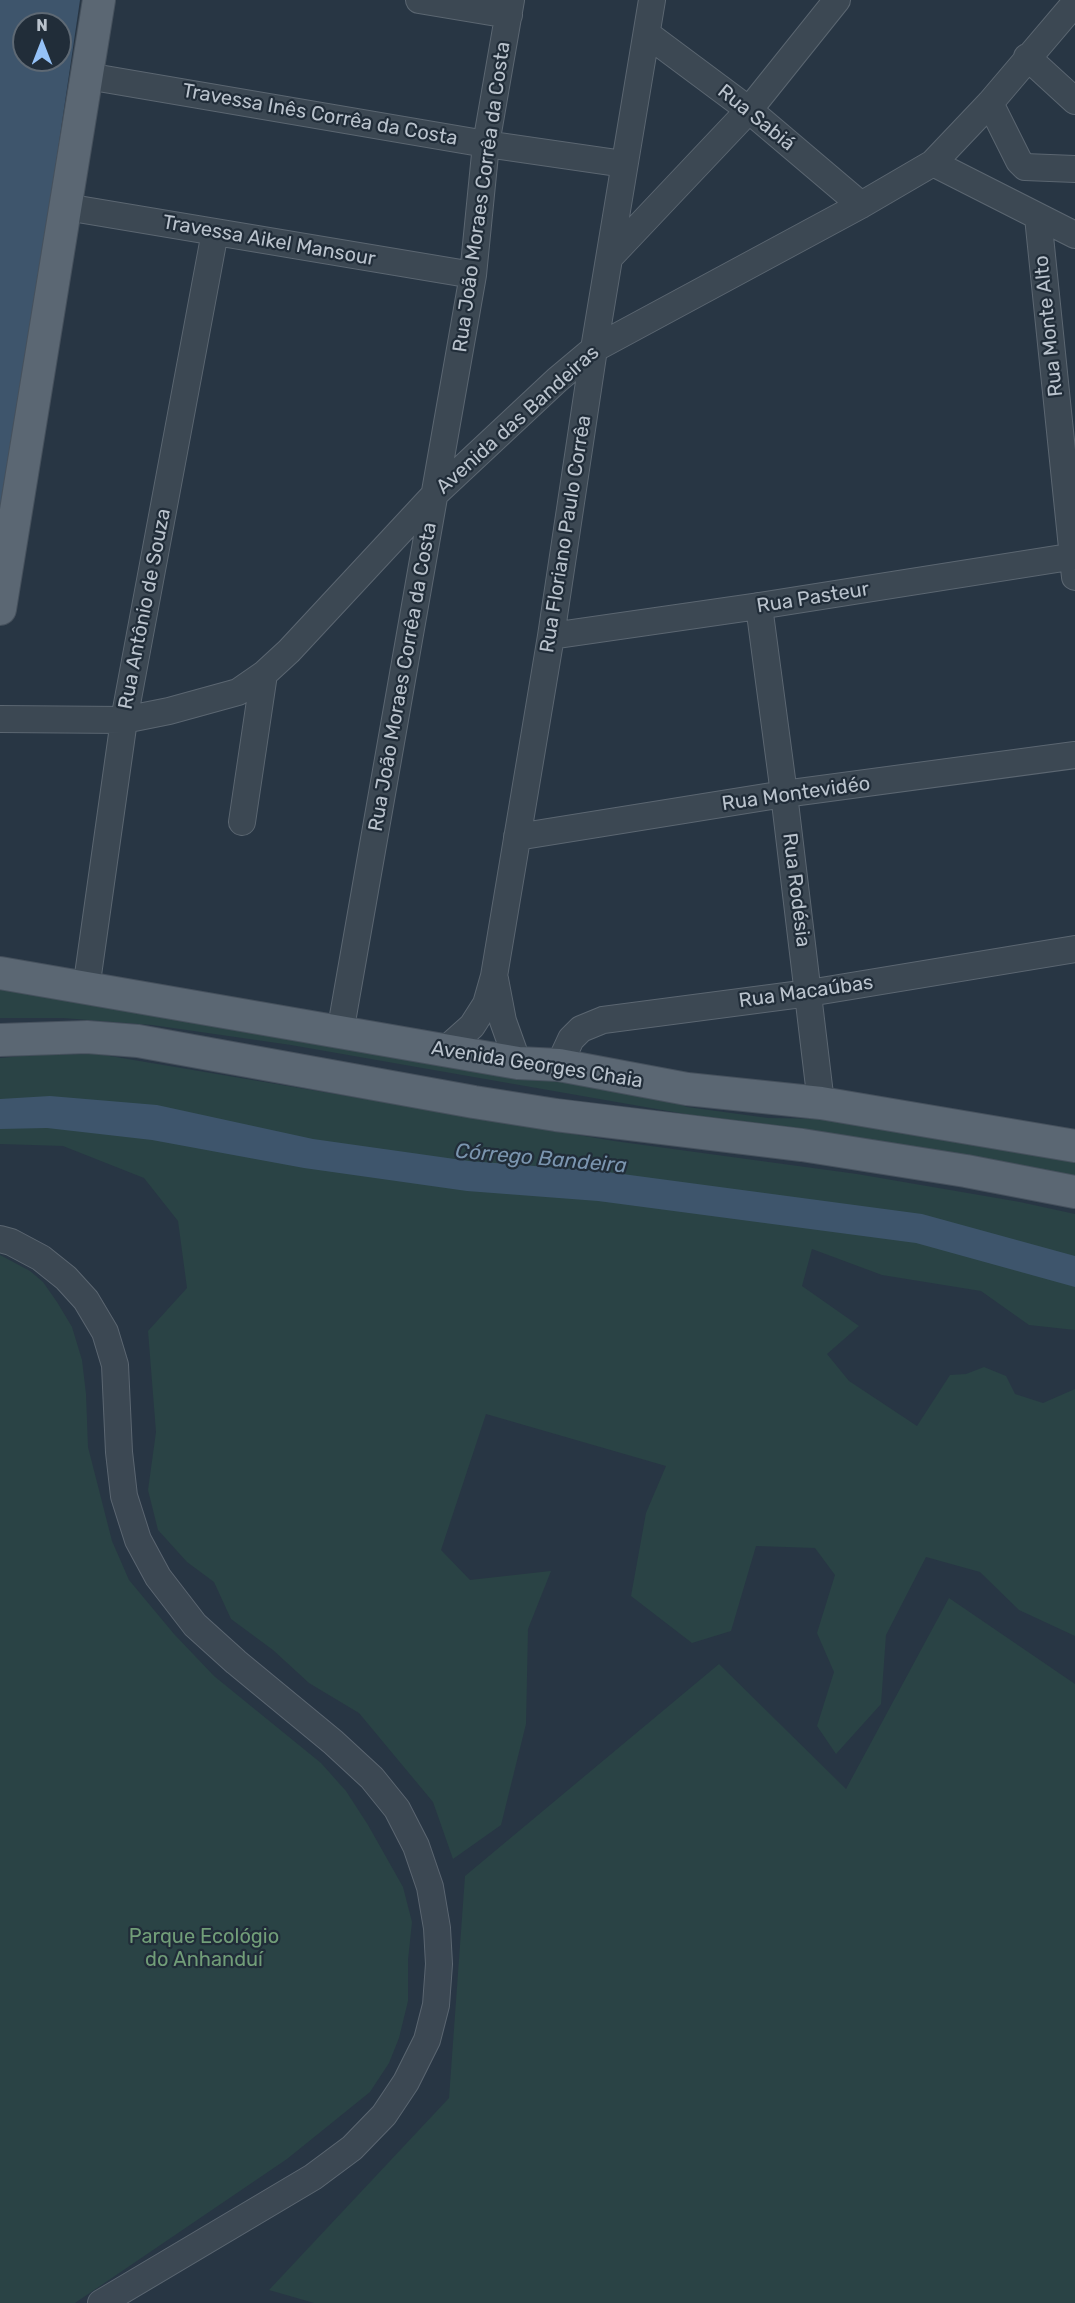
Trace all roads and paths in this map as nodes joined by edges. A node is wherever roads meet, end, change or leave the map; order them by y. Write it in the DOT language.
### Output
graph roads {
  1 [pos="99,0"];
  2 [pos="419,0"];
  3 [pos="652,0"];
  4 [pos="837,0"];
  5 [pos="1075,3"];
  6 [pos="510,8"];
  7 [pos="647,34"];
  8 [pos="1027,57"];
  9 [pos="87,76"];
  10 [pos="1075,101"];
  11 [pos="990,103"];
  12 [pos="749,110"];
  13 [pos="486,144"];
  14 [pos="933,162"];
  15 [pos="624,164"];
  16 [pos="1075,169"];
  17 [pos="861,205"];
  18 [pos="66,207"];
  19 [pos="1038,217"];
  20 [pos="215,232"];
  21 [pos="1075,235"];
  22 [pos="610,257"];
  23 [pos="473,275"];
  24 [pos="594,349"];
  25 [pos="435,494"];
  26 [pos="1074,563"];
  27 [pos="759,606"];
  28 [pos="0,609"];
  29 [pos="551,636"];
  30 [pos="264,674"];
  31 [pos="0,719"];
  32 [pos="124,720"];
  33 [pos="1075,756"];
  34 [pos="784,794"];
  35 [pos="242,822"];
  36 [pos="517,837"];
  37 [pos="1075,949"];
  38 [pos="0,972"];
  39 [pos="494,976"];
  40 [pos="86,989"];
  41 [pos="809,993"];
  42 [pos="340,1033"];
  43 [pos="0,1040"];
  44 [pos="444,1051"];
  45 [pos="518,1063"];
  46 [pos="559,1065"];
  47 [pos="687,1089"];
  48 [pos="474,1102"];
  49 [pos="821,1103"];
  50 [pos="667,1128"];
  51 [pos="1075,1146"];
  52 [pos="1075,1192"];
  53 [pos="0,1239"];
  54 [pos="101,2303"];
  1 -- 9 [label="main road"];
  2 -- 6 [label="street"];
  3 -- 7 [label="street, Rua Floriano Paulo Corrêa"];
  4 -- 12 [label="street"];
  5 -- 8 [label="street, Avenida das Bandeiras"];
  6 -- 13 [label="street, Rua João Moraes Corrêa da Costa"];
  7 -- 12 [label="street, Rua Sabiá"];
  7 -- 15 [label="street, Rua Floriano Paulo Corrêa"];
  8 -- 10 [label="street"];
  8 -- 11 [label="street, Avenida das Bandeiras"];
  9 -- 13 [label="street, Travessa Inês Corrêa da Costa"];
  9 -- 18 [label="main road"];
  11 -- 14 [label="street, Avenida das Bandeiras"];
  11 -- 16 [label="street"];
  12 -- 17 [label="street, Rua Sabiá"];
  12 -- 22 [label="street"];
  13 -- 15 [label="street, Travessa Inês Corrêa da Costa"];
  13 -- 23 [label="street, Rua João Moraes Corrêa da Costa"];
  14 -- 17 [label="street, Avenida das Bandeiras"];
  14 -- 19 [label="street"];
  15 -- 22 [label="street, Rua Floriano Paulo Corrêa"];
  17 -- 24 [label="street, Avenida das Bandeiras"];
  18 -- 20 [label="street, Travessa Aikel Mansour"];
  18 -- 28 [label="main road"];
  19 -- 21 [label="street"];
  19 -- 26 [label="street, Rua Monte Alto"];
  20 -- 23 [label="street, Travessa Aikel Mansour"];
  20 -- 32 [label="street, Rua Antônio de Souza"];
  22 -- 24 [label="street, Rua Floriano Paulo Corrêa"];
  23 -- 25 [label="street, Rua João Moraes Corrêa da Costa"];
  24 -- 25 [label="street, Avenida das Bandeiras"];
  24 -- 29 [label="street, Rua Floriano Paulo Corrêa"];
  25 -- 30 [label="street, Avenida das Bandeiras"];
  25 -- 42 [label="street, Rua João Moraes Corrêa da Costa"];
  26 -- 27 [label="street, Rua Pasteur"];
  27 -- 29 [label="street, Rua Pasteur"];
  27 -- 34 [label="street, Rua Rodésia"];
  29 -- 36 [label="street, Rua Floriano Paulo Corrêa"];
  30 -- 32 [label="street, Avenida das Bandeiras"];
  30 -- 35 [label="street"];
  31 -- 32 [label="street, Avenida das Bandeiras"];
  32 -- 40 [label="street, Rua Antônio de Souza"];
  33 -- 34 [label="street, Rua Montevidéo"];
  34 -- 36 [label="street, Rua Montevidéo"];
  34 -- 41 [label="street, Rua Rodésia"];
  36 -- 39 [label="street, Rua Floriano Paulo Corrêa"];
  37 -- 41 [label="street, Rua Macaúbas"];
  38 -- 40 [label="main road, Avenida Georges Chaia"];
  39 -- 44 [label="street, Rua Floriano Paulo Corrêa"];
  39 -- 45 [label="street"];
  40 -- 42 [label="main road, Avenida Georges Chaia"];
  41 -- 46 [label="street, Rua Macaúbas"];
  41 -- 49 [label="street, Rua Rodésia"];
  42 -- 44 [label="main road, Avenida Georges Chaia"];
  43 -- 48 [label="main road"];
  44 -- 45 [label="main road, Avenida Georges Chaia"];
  45 -- 46 [label="main road, Avenida Georges Chaia"];
  45 -- 48 [label="main road"];
  46 -- 47 [label="main road, Avenida Georges Chaia"];
  47 -- 49 [label="main road, Avenida Georges Chaia"];
  47 -- 50 [label="main road"];
  48 -- 50 [label="main road"];
  49 -- 51 [label="main road, Avenida Georges Chaia"];
  50 -- 52 [label="main road"];
  53 -- 54 [label="street"];
}
